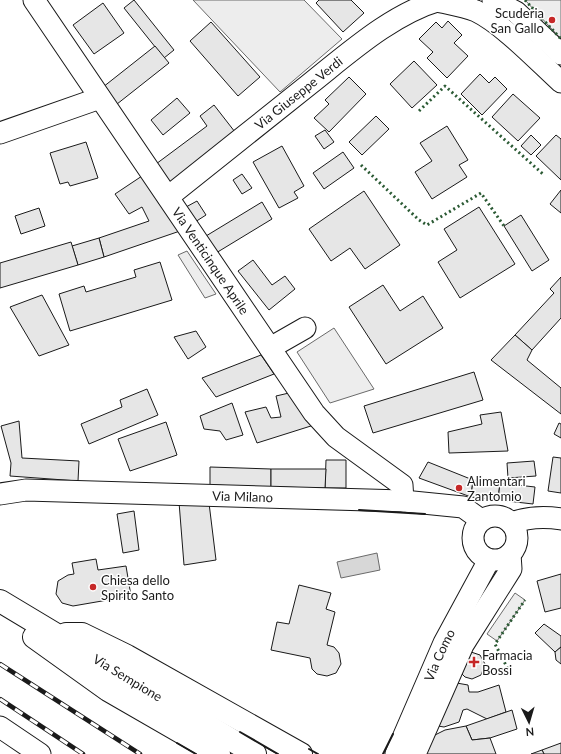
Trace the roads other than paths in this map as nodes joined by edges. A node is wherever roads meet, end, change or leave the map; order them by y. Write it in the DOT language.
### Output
graph roads {
  1 [pos="34,0"];
  2 [pos="439,0"];
  3 [pos="497,1"];
  4 [pos="561,54"];
  5 [pos="561,82"];
  6 [pos="100,98"];
  7 [pos="0,133"];
  8 [pos="168,197"];
  9 [pos="305,328"];
  10 [pos="270,348"];
  11 [pos="0,494"];
  12 [pos="403,501"];
  13 [pos="561,519"];
  14 [pos="482,520"];
  15 [pos="511,523"];
  16 [pos="510,554"];
  17 [pos="489,560"];
  18 [pos="6,605"];
  19 [pos="470,616"];
  20 [pos="55,634"];
  21 [pos="0,727"];
  22 [pos="40,754"];
  23 [pos="219,754"];
  24 [pos="255,754"];
  25 [pos="301,754"];
  26 [pos="396,754"];
  27 [pos="415,754"];
  1 -- 6 [label="street, Via Venticinque Aprile"];
  2 -- 5 [label="street, Via Giuseppe Verdi"];
  2 -- 8 [label="street, Via Giuseppe Verdi"];
  3 -- 4 [label="street"];
  6 -- 7 [label="street"];
  6 -- 8 [label="street, Via Venticinque Aprile"];
  8 -- 10 [label="street, Via Venticinque Aprile"];
  9 -- 10 [label="street"];
  10 -- 12 [label="street, Via Venticinque Aprile"];
  11 -- 12 [label="street, Via Milano"];
  12 -- 14 [label="street, Via Milano"];
  13 -- 15 [label="street"];
  14 -- 15 [label="street"];
  14 -- 17 [label="street"];
  15 -- 16 [label="street"];
  16 -- 17 [label="street"];
  16 -- 19 [label="street"];
  17 -- 19 [label="street, Via Como"];
  18 -- 20 [label="main road, Via Sempione"];
  18 -- 23 [label="main road"];
  19 -- 26 [label="street, Via Como"];
  19 -- 27 [label="street"];
  20 -- 24 [label="main road, Via Sempione"];
  20 -- 25 [label="main road"];
  21 -- 22 [label="street"];
}
